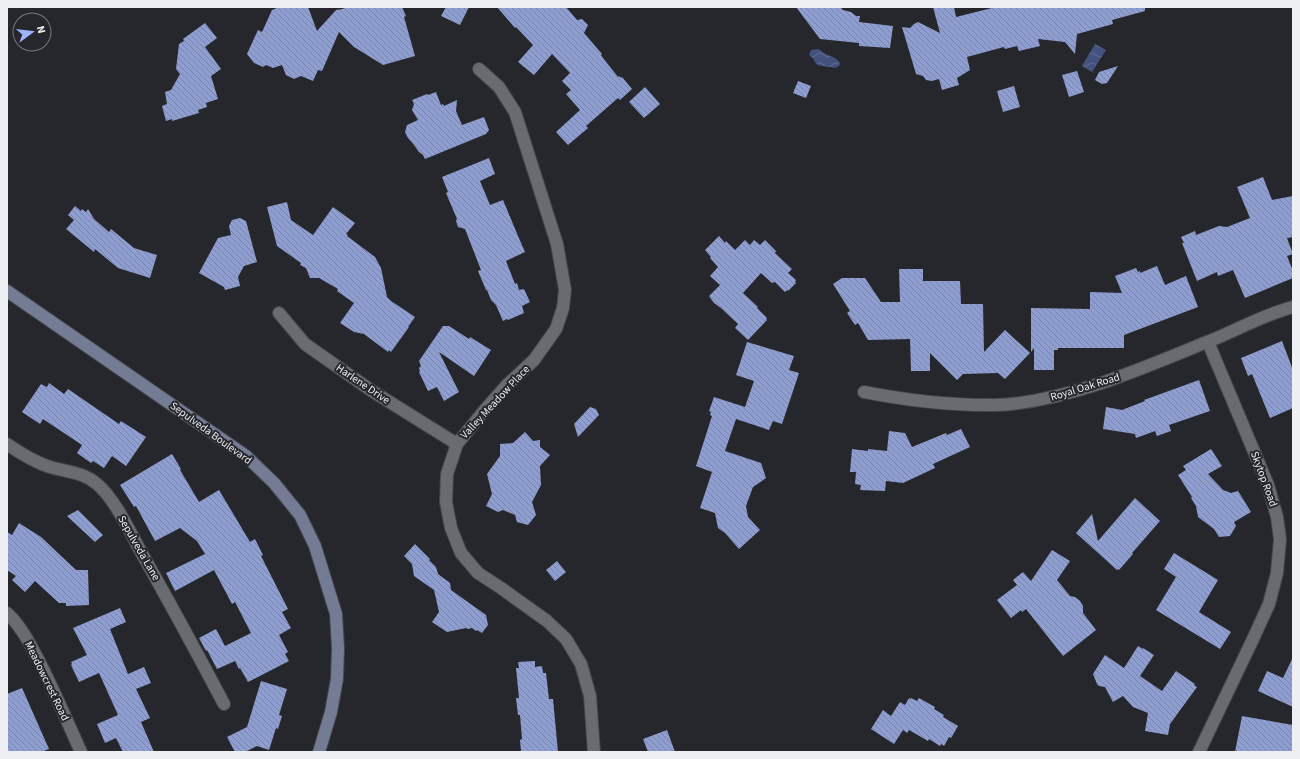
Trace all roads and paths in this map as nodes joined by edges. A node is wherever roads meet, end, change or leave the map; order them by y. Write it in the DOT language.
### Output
graph roads {
  1 [pos="479,69"];
  2 [pos="7,291"];
  3 [pos="1293,307"];
  4 [pos="279,313"];
  5 [pos="1208,342"];
  6 [pos="864,392"];
  7 [pos="7,444"];
  8 [pos="457,444"];
  9 [pos="7,613"];
  10 [pos="224,704"];
  11 [pos="81,752"];
  12 [pos="319,752"];
  13 [pos="594,752"];
  14 [pos="1199,752"];
  1 -- 8 [label="street, Valley Meadow Place"];
  2 -- 12 [label="main road, Sepulveda Boulevard"];
  3 -- 5 [label="street, Royal Oak Road"];
  4 -- 8 [label="street, Harlene Drive"];
  5 -- 6 [label="street, Royal Oak Road"];
  5 -- 14 [label="street, Skytop Road"];
  7 -- 10 [label="street, Sepulveda Lane"];
  8 -- 13 [label="street, Valley Meadow Place"];
  9 -- 11 [label="street, Meadowcrest Road"];
}
